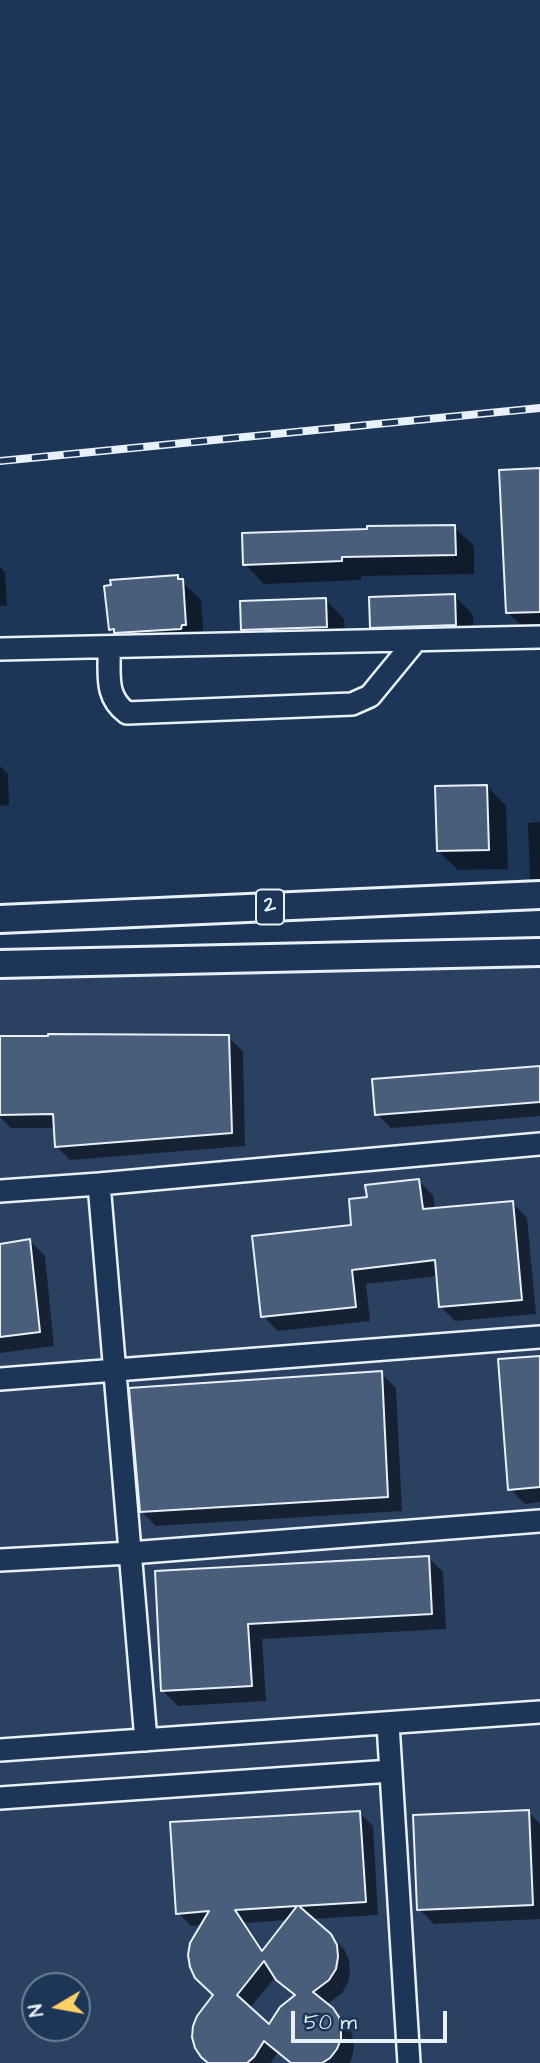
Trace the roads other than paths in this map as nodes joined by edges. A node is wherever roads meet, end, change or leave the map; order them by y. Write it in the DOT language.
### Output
graph roads {
  1 [pos="540,637"];
  2 [pos="416,640"];
  3 [pos="109,647"];
  4 [pos="0,649"];
  5 [pos="540,895"];
  6 [pos="0,919"];
  7 [pos="540,952"];
  8 [pos="0,964"];
  9 [pos="540,1144"];
  10 [pos="99,1184"];
  11 [pos="0,1191"];
  12 [pos="540,1337"];
  13 [pos="115,1371"];
  14 [pos="0,1379"];
  15 [pos="540,1521"];
  16 [pos="130,1553"];
  17 [pos="0,1560"];
  18 [pos="540,1712"];
  19 [pos="387,1724"];
  20 [pos="146,1740"];
  21 [pos="0,1750"];
  22 [pos="391,1771"];
  23 [pos="0,1798"];
  24 [pos="409,2063"];
  1 -- 2 [label="street"];
  2 -- 3 [label="street"];
  2 -- 3 [label="street"];
  3 -- 4 [label="street"];
  5 -- 6 [label="main road, 2"];
  7 -- 8 [label="main road"];
  9 -- 10 [label="street"];
  10 -- 11 [label="street"];
  10 -- 13 [label="street"];
  12 -- 13 [label="street"];
  13 -- 14 [label="street"];
  13 -- 16 [label="street"];
  15 -- 16 [label="street"];
  16 -- 17 [label="street"];
  16 -- 20 [label="street"];
  18 -- 19 [label="street"];
  19 -- 20 [label="street"];
  19 -- 22 [label="street"];
  20 -- 21 [label="street"];
  22 -- 23 [label="street"];
  22 -- 24 [label="street"];
}
